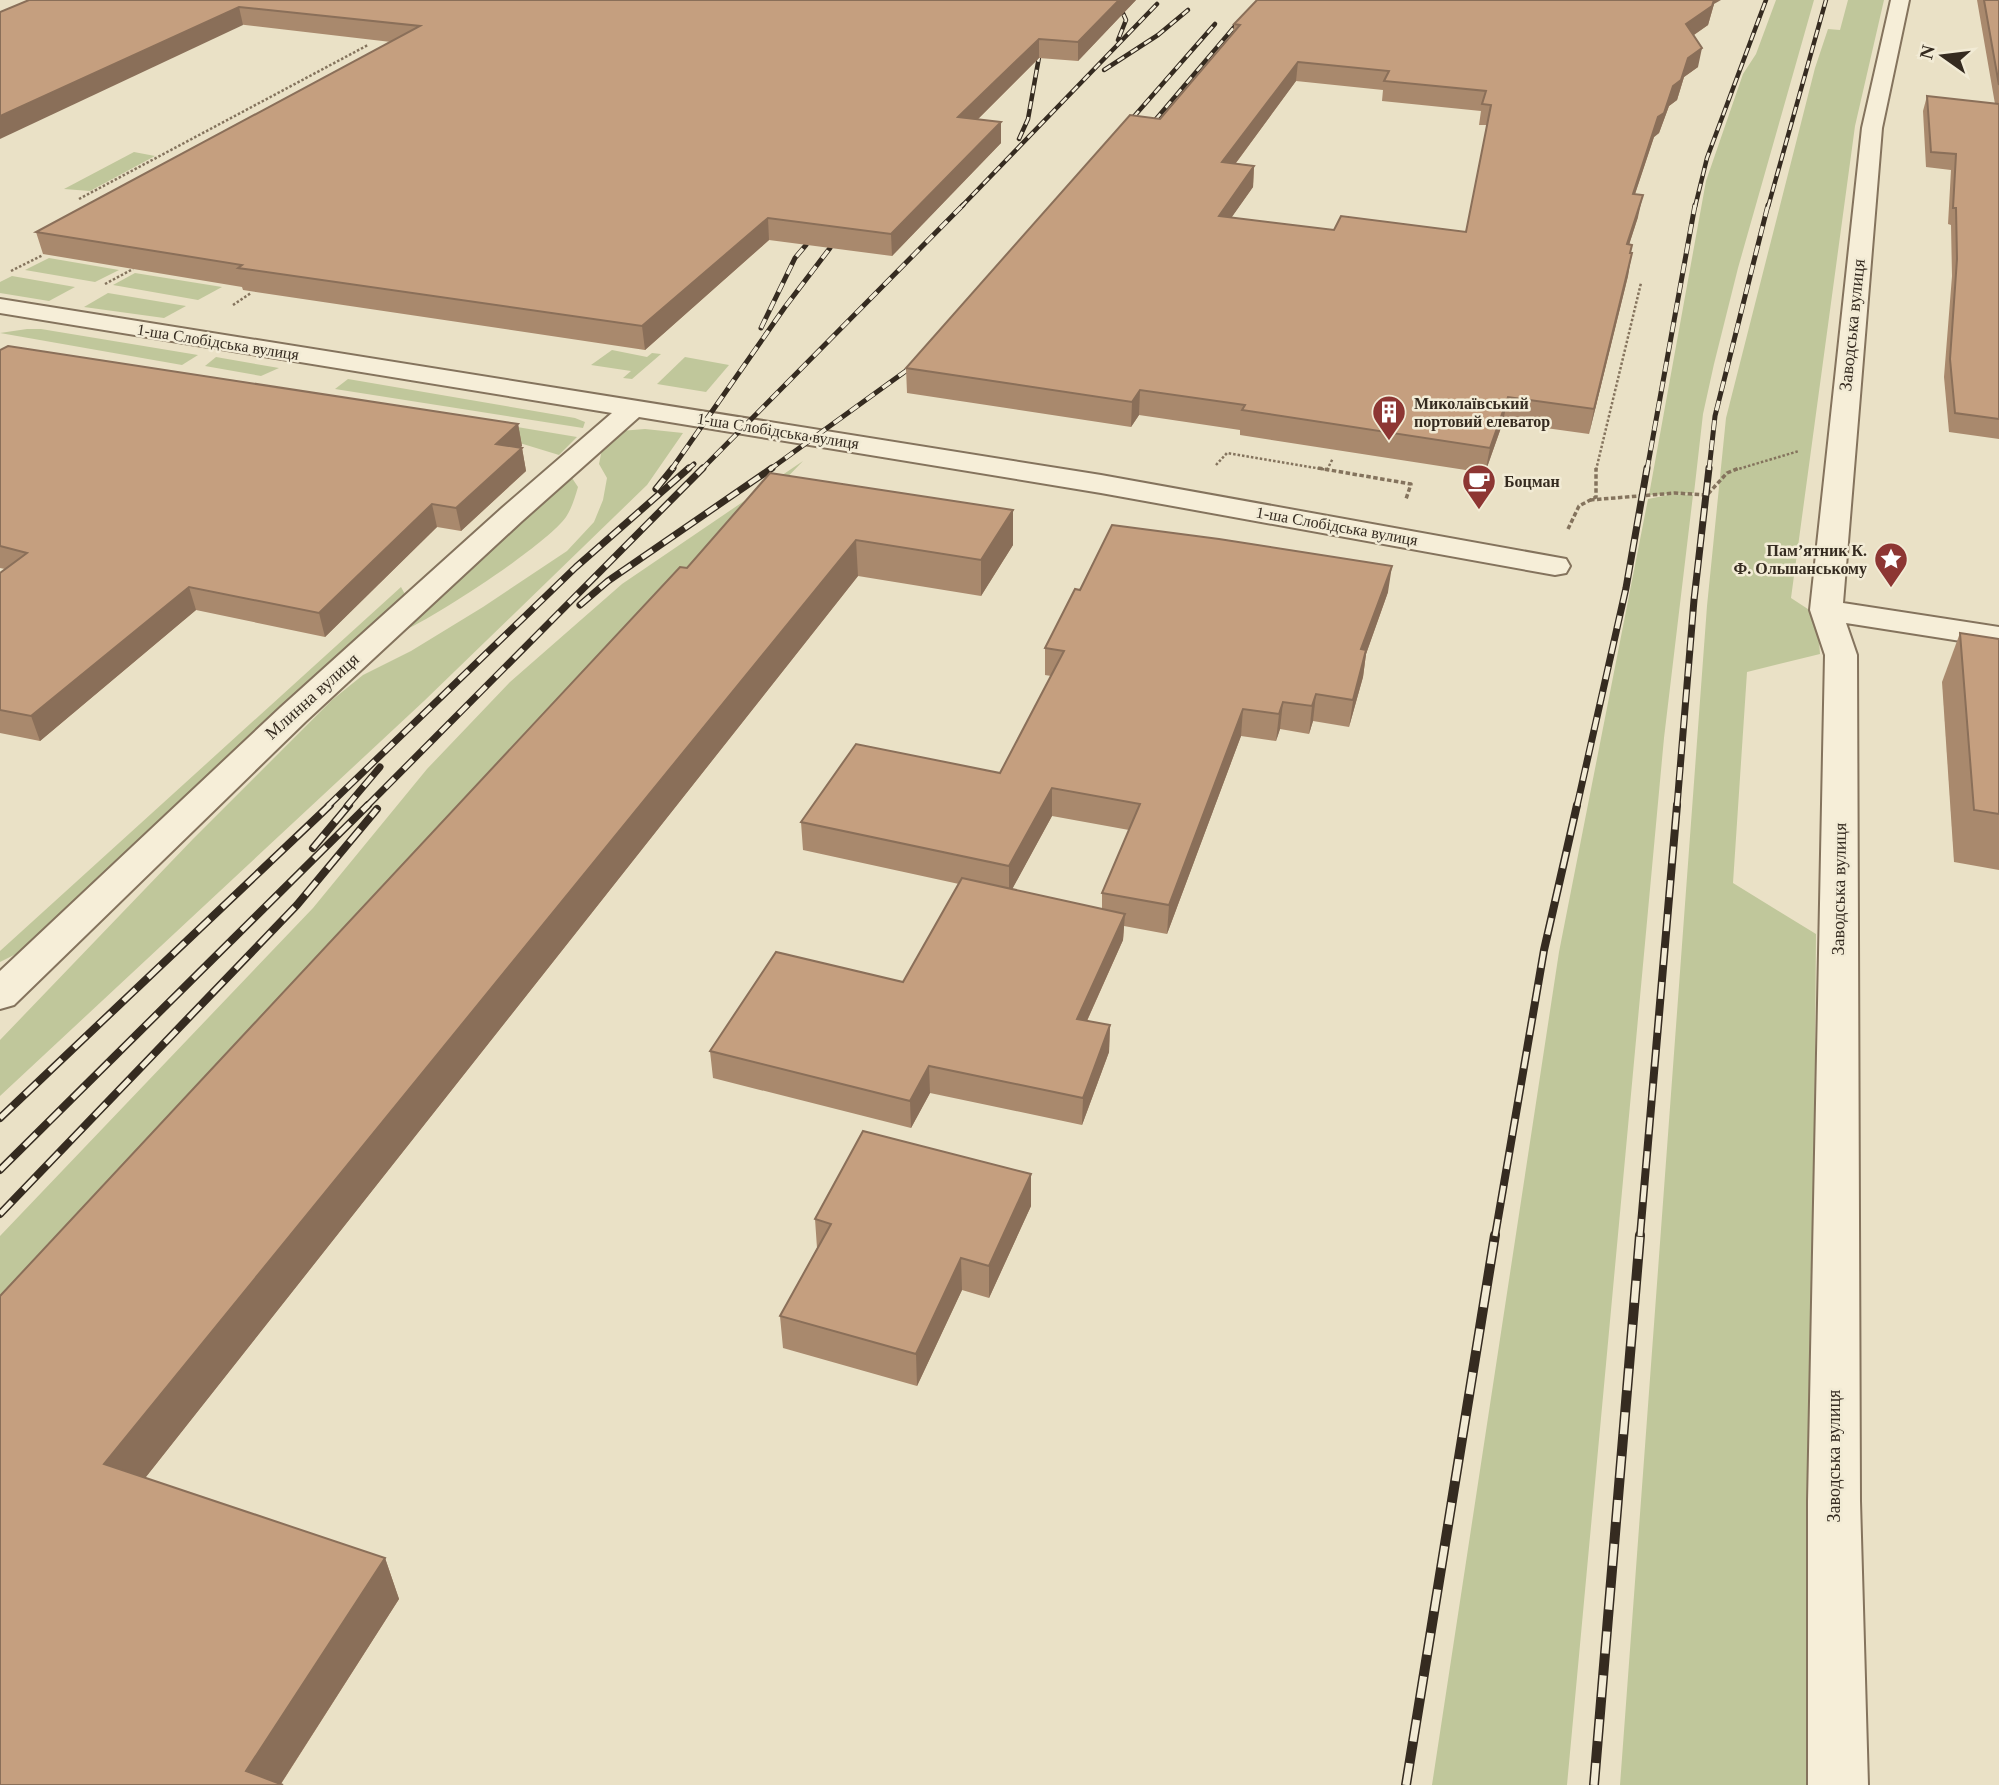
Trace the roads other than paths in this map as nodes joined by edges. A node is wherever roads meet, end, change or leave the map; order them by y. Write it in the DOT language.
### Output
graph roads {
  1 [pos="1899,0"];
  2 [pos="0,306"];
  3 [pos="634,408"];
  4 [pos="1555,566"];
  5 [pos="1826,610"];
  6 [pos="1999,637"];
  7 [pos="0,995"];
  8 [pos="1838,1785"];
  1 -- 5 [label="street, Заводська вулиця"];
  2 -- 3 [label="street, 1-ша Слобідська вулиця"];
  3 -- 4 [label="street, 1-ша Слобідська вулиця"];
  3 -- 7 [label="street, Млинна вулиця"];
  5 -- 6 [label="street"];
  5 -- 8 [label="street, Заводська вулиця"];
}
